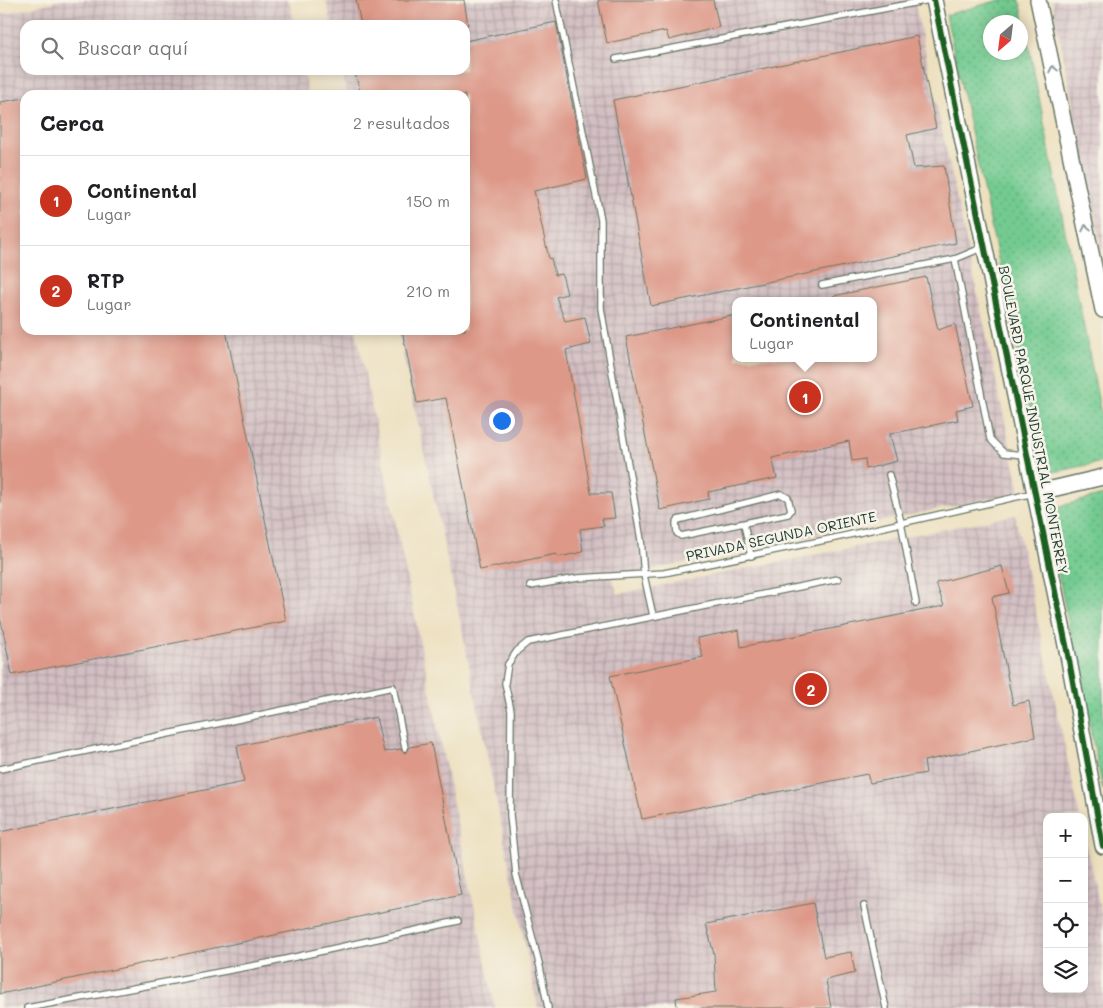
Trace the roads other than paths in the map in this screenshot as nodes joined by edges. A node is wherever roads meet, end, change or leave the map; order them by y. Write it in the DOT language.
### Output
graph roads {
  1 [pos="556,0"];
  2 [pos="930,0"];
  3 [pos="934,0"];
  4 [pos="1038,0"];
  5 [pos="616,59"];
  6 [pos="986,247"];
  7 [pos="955,259"];
  8 [pos="822,286"];
  9 [pos="1103,310"];
  10 [pos="1028,455"];
  11 [pos="889,475"];
  12 [pos="1103,477"];
  13 [pos="1035,492"];
  14 [pos="901,522"];
  15 [pos="744,524"];
  16 [pos="751,556"];
  17 [pos="644,575"];
  18 [pos="838,579"];
  19 [pos="530,586"];
  20 [pos="916,603"];
  21 [pos="653,616"];
  22 [pos="405,748"];
  23 [pos="0,769"];
  24 [pos="1103,846"];
  25 [pos="864,906"];
  26 [pos="458,921"];
  27 [pos="27,1008"];
  28 [pos="548,1008"];
  29 [pos="886,1008"];
  1 -- 17 [label="lane"];
  2 -- 5 [label="lane"];
  3 -- 6 [label="street, BOULEVARD PARQUE INDUSTRIAL MONTERREY"];
  9 -- 4 [label="street, one-way"];
  6 -- 7 [label="lane"];
  6 -- 10 [label="street, BOULEVARD PARQUE INDUSTRIAL MONTERREY"];
  7 -- 8 [label="lane"];
  7 -- 10 [label="lane"];
  10 -- 13 [label="street, BOULEVARD PARQUE INDUSTRIAL MONTERREY"];
  11 -- 14 [label="lane"];
  12 -- 13 [label="street"];
  13 -- 14 [label="lane, PRIVADA SEGUNDA ORIENTE"];
  13 -- 24 [label="street, BOULEVARD PARQUE INDUSTRIAL MONTERREY"];
  14 -- 16 [label="lane, PRIVADA SEGUNDA ORIENTE"];
  14 -- 20 [label="lane"];
  15 -- 15 [label="lane"];
  15 -- 16 [label="lane"];
  16 -- 17 [label="lane, PRIVADA SEGUNDA ORIENTE"];
  17 -- 19 [label="lane, PRIVADA SEGUNDA ORIENTE"];
  17 -- 21 [label="lane"];
  18 -- 21 [label="lane"];
  21 -- 28 [label="lane"];
  22 -- 23 [label="lane"];
  25 -- 29 [label="lane"];
  26 -- 27 [label="lane"];
}
